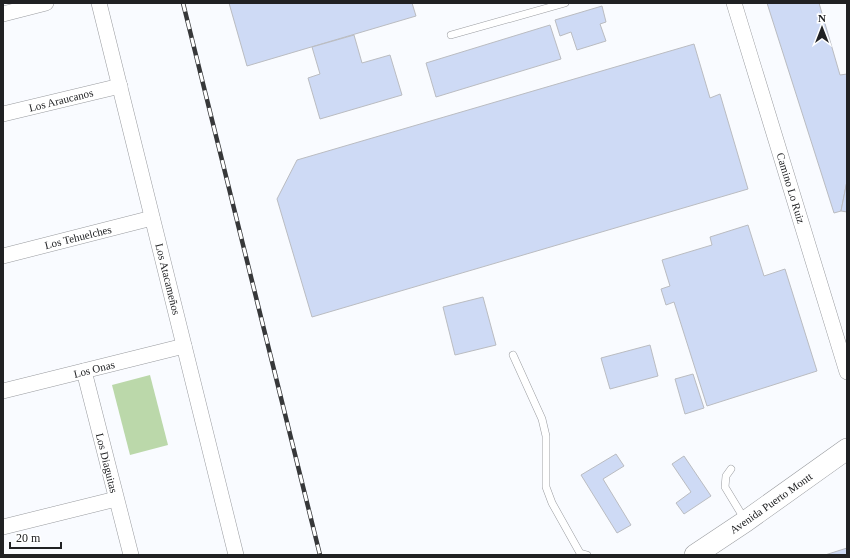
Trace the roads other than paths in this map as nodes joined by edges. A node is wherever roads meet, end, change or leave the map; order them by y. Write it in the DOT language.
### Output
graph roads {
  1 [pos="46,3"];
  2 [pos="99,3"];
  3 [pos="564,3"];
  4 [pos="734,3"];
  5 [pos="3,14"];
  6 [pos="451,35"];
  7 [pos="120,86"];
  8 [pos="3,114"];
  9 [pos="152,218"];
  10 [pos="3,256"];
  11 [pos="184,346"];
  12 [pos="513,355"];
  13 [pos="84,371"];
  14 [pos="847,372"];
  15 [pos="3,391"];
  16 [pos="847,449"];
  17 [pos="731,469"];
  18 [pos="116,499"];
  19 [pos="746,521"];
  20 [pos="3,527"];
  21 [pos="131,555"];
  22 [pos="236,555"];
  23 [pos="587,555"];
  24 [pos="695,555"];
  1 -- 5 [label="street"];
  2 -- 7 [label="street, Los Atacameños"];
  3 -- 6 [label="lane"];
  4 -- 14 [label="street, Camino Lo Ruiz"];
  7 -- 8 [label="street, Los Araucanos"];
  7 -- 9 [label="street, Los Atacameños"];
  9 -- 10 [label="street, Los Tehuelches"];
  9 -- 11 [label="street, Los Atacameños"];
  11 -- 13 [label="street, Los Onas"];
  11 -- 22 [label="street, Los Atacameños"];
  12 -- 23 [label="lane"];
  13 -- 15 [label="street, Los Onas"];
  13 -- 18 [label="street, Los Diaguitas"];
  16 -- 19 [label="street, Avenida Puerto Montt"];
  17 -- 19 [label="lane"];
  18 -- 20 [label="street"];
  18 -- 21 [label="street, Los Diaguitas"];
  19 -- 24 [label="street, Avenida Puerto Montt"];
}
